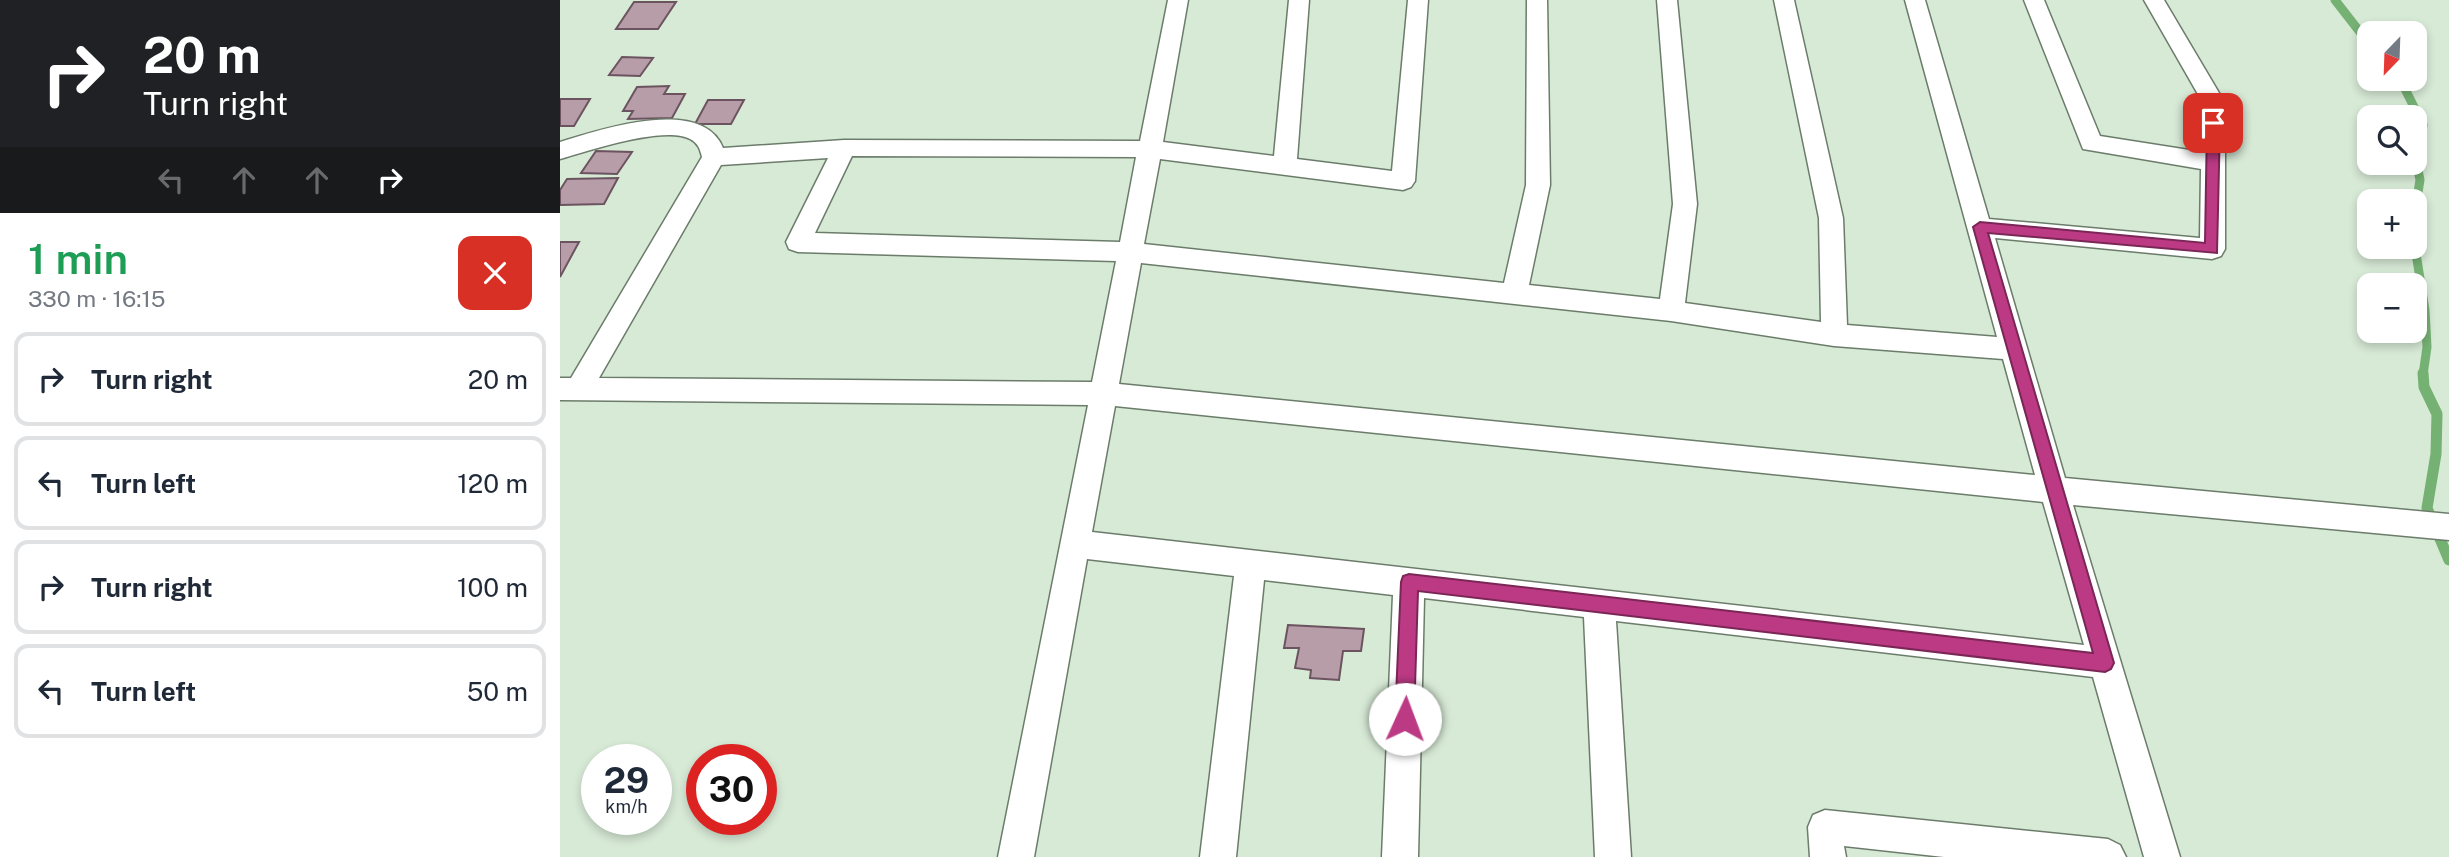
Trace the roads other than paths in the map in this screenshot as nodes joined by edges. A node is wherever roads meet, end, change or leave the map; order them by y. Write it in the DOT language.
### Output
graph roads {
  1 [pos="1178,0"];
  2 [pos="1299,0"];
  3 [pos="1419,0"];
  4 [pos="1537,0"];
  5 [pos="1667,0"];
  6 [pos="1784,0"];
  7 [pos="1915,0"];
  8 [pos="2034,0"];
  9 [pos="2154,0"];
  10 [pos="844,148"];
  11 [pos="1151,149"];
  12 [pos="560,151"];
  13 [pos="714,157"];
  14 [pos="2212,162"];
  15 [pos="1285,166"];
  16 [pos="1980,227"];
  17 [pos="1132,252"];
  18 [pos="1514,294"];
  19 [pos="1671,311"];
  20 [pos="1834,335"];
  21 [pos="2014,349"];
  22 [pos="570,389"];
  23 [pos="1105,394"];
  24 [pos="2054,490"];
  25 [pos="2449,527"];
  26 [pos="1077,544"];
  27 [pos="1251,564"];
  28 [pos="1409,582"];
  29 [pos="1600,604"];
  30 [pos="2105,663"];
  31 [pos="1016,857"];
  32 [pos="1218,857"];
  33 [pos="1400,857"];
  34 [pos="1613,857"];
  35 [pos="1828,857"];
  36 [pos="2108,857"];
  37 [pos="2162,857"];
  1 -- 11 [label="street"];
  2 -- 15 [label="street"];
  3 -- 15 [label="street"];
  4 -- 18 [label="street"];
  5 -- 19 [label="street"];
  6 -- 20 [label="street"];
  7 -- 16 [label="street"];
  8 -- 14 [label="street"];
  9 -- 14 [label="street"];
  10 -- 11 [label="street"];
  10 -- 13 [label="street"];
  10 -- 17 [label="street"];
  11 -- 15 [label="street"];
  11 -- 17 [label="street"];
  12 -- 13 [label="street"];
  13 -- 22 [label="street"];
  14 -- 16 [label="street"];
  16 -- 21 [label="street"];
  17 -- 18 [label="street"];
  17 -- 23 [label="street"];
  18 -- 19 [label="street"];
  19 -- 20 [label="street"];
  20 -- 21 [label="street"];
  21 -- 24 [label="street"];
  22 -- 23 [label="street"];
  23 -- 24 [label="street"];
  23 -- 26 [label="street"];
  24 -- 25 [label="street"];
  24 -- 30 [label="street"];
  26 -- 27 [label="street"];
  26 -- 31 [label="street"];
  27 -- 28 [label="street"];
  27 -- 32 [label="street"];
  28 -- 29 [label="street"];
  28 -- 33 [label="street"];
  29 -- 30 [label="street"];
  29 -- 34 [label="street"];
  30 -- 37 [label="street"];
  35 -- 36 [label="street"];
}
